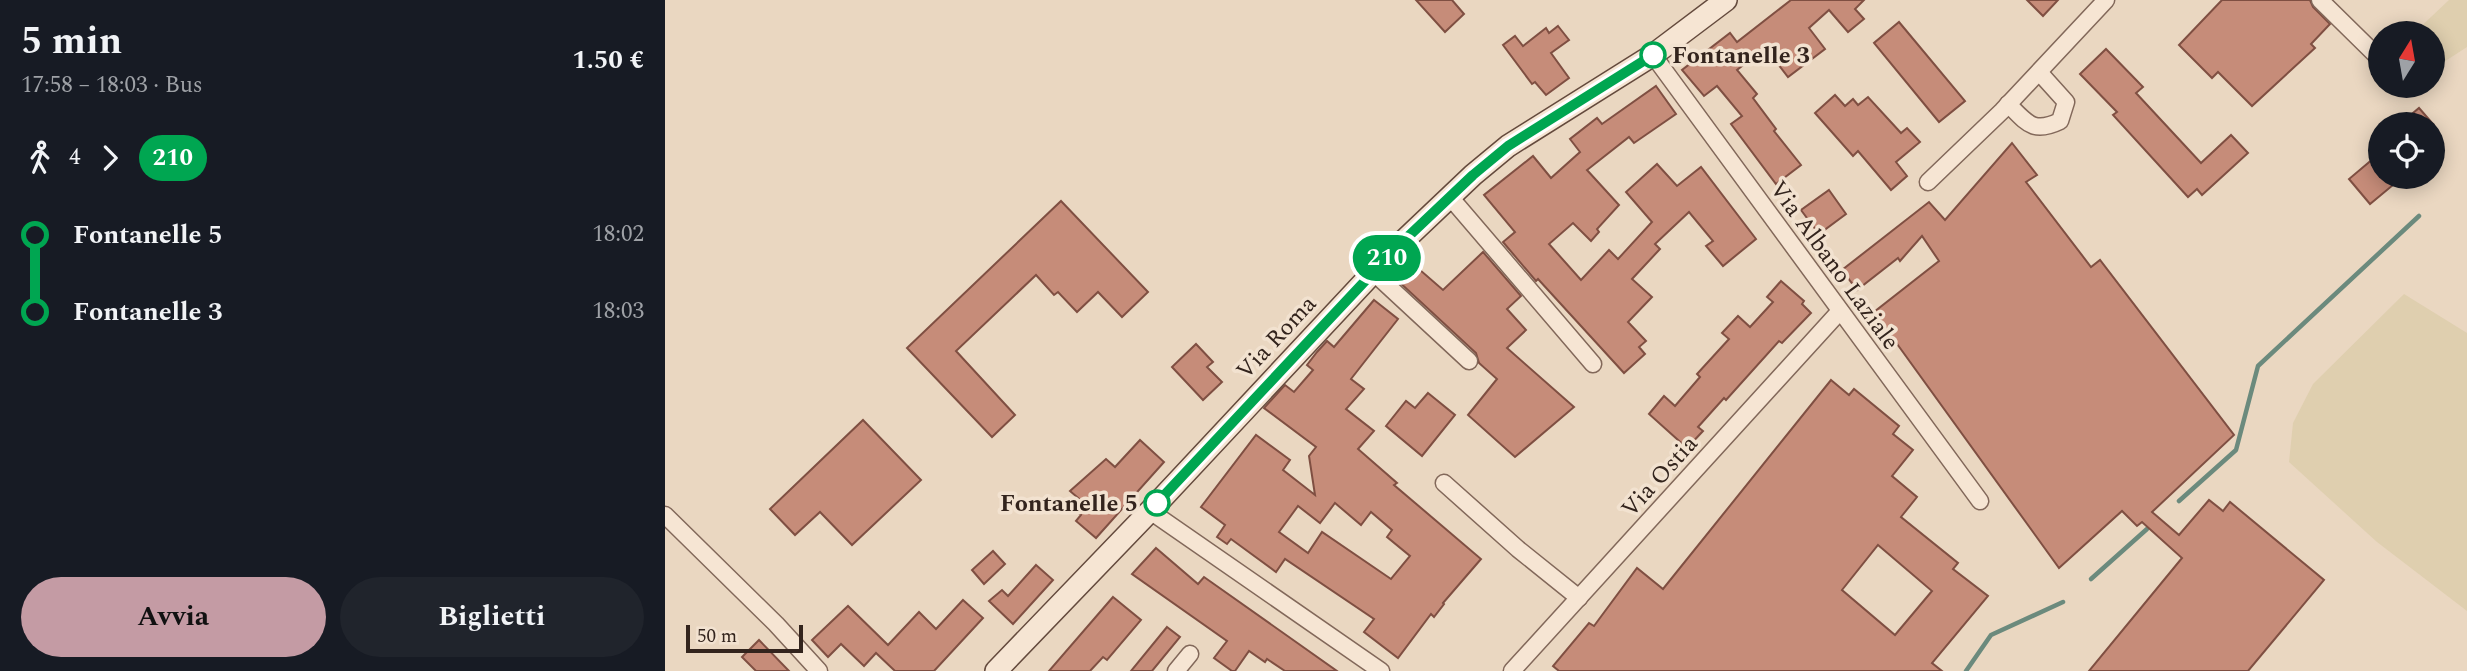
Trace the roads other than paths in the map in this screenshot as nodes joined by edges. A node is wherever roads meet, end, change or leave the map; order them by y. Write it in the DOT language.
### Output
graph roads {
  1 [pos="1726,0"];
  2 [pos="2106,0"];
  3 [pos="2320,0"];
  4 [pos="2368,47"];
  5 [pos="1653,55"];
  6 [pos="2039,72"];
  7 [pos="2008,104"];
  8 [pos="1928,182"];
  9 [pos="1450,197"];
  10 [pos="1373,272"];
  11 [pos="1840,312"];
  12 [pos="1469,361"];
  13 [pos="1593,364"];
  14 [pos="1444,483"];
  15 [pos="1980,501"];
  16 [pos="1150,511"];
  17 [pos="665,515"];
  18 [pos="1579,598"];
  19 [pos="1190,654"];
  20 [pos="1005,668"];
  21 [pos="1522,668"];
  22 [pos="819,671"];
  23 [pos="1176,671"];
  24 [pos="1381,671"];
  1 -- 5 [label="main road, Via Roma"];
  2 -- 6 [label="street"];
  3 -- 4 [label="street"];
  5 -- 9 [label="main road, Via Roma"];
  5 -- 11 [label="street, Via Albano Laziale"];
  6 -- 7 [label="street"];
  6 -- 7 [label="street"];
  7 -- 8 [label="street"];
  9 -- 10 [label="main road, Via Roma"];
  9 -- 13 [label="street"];
  10 -- 12 [label="street"];
  10 -- 16 [label="main road, Via Roma"];
  11 -- 15 [label="street, Via Albano Laziale"];
  11 -- 18 [label="street, Via Ostia"];
  14 -- 18 [label="street"];
  16 -- 20 [label="main road, Via Roma"];
  16 -- 24 [label="street"];
  17 -- 22 [label="street"];
  18 -- 21 [label="street, Via Ostia"];
  19 -- 23 [label="street"];
}
